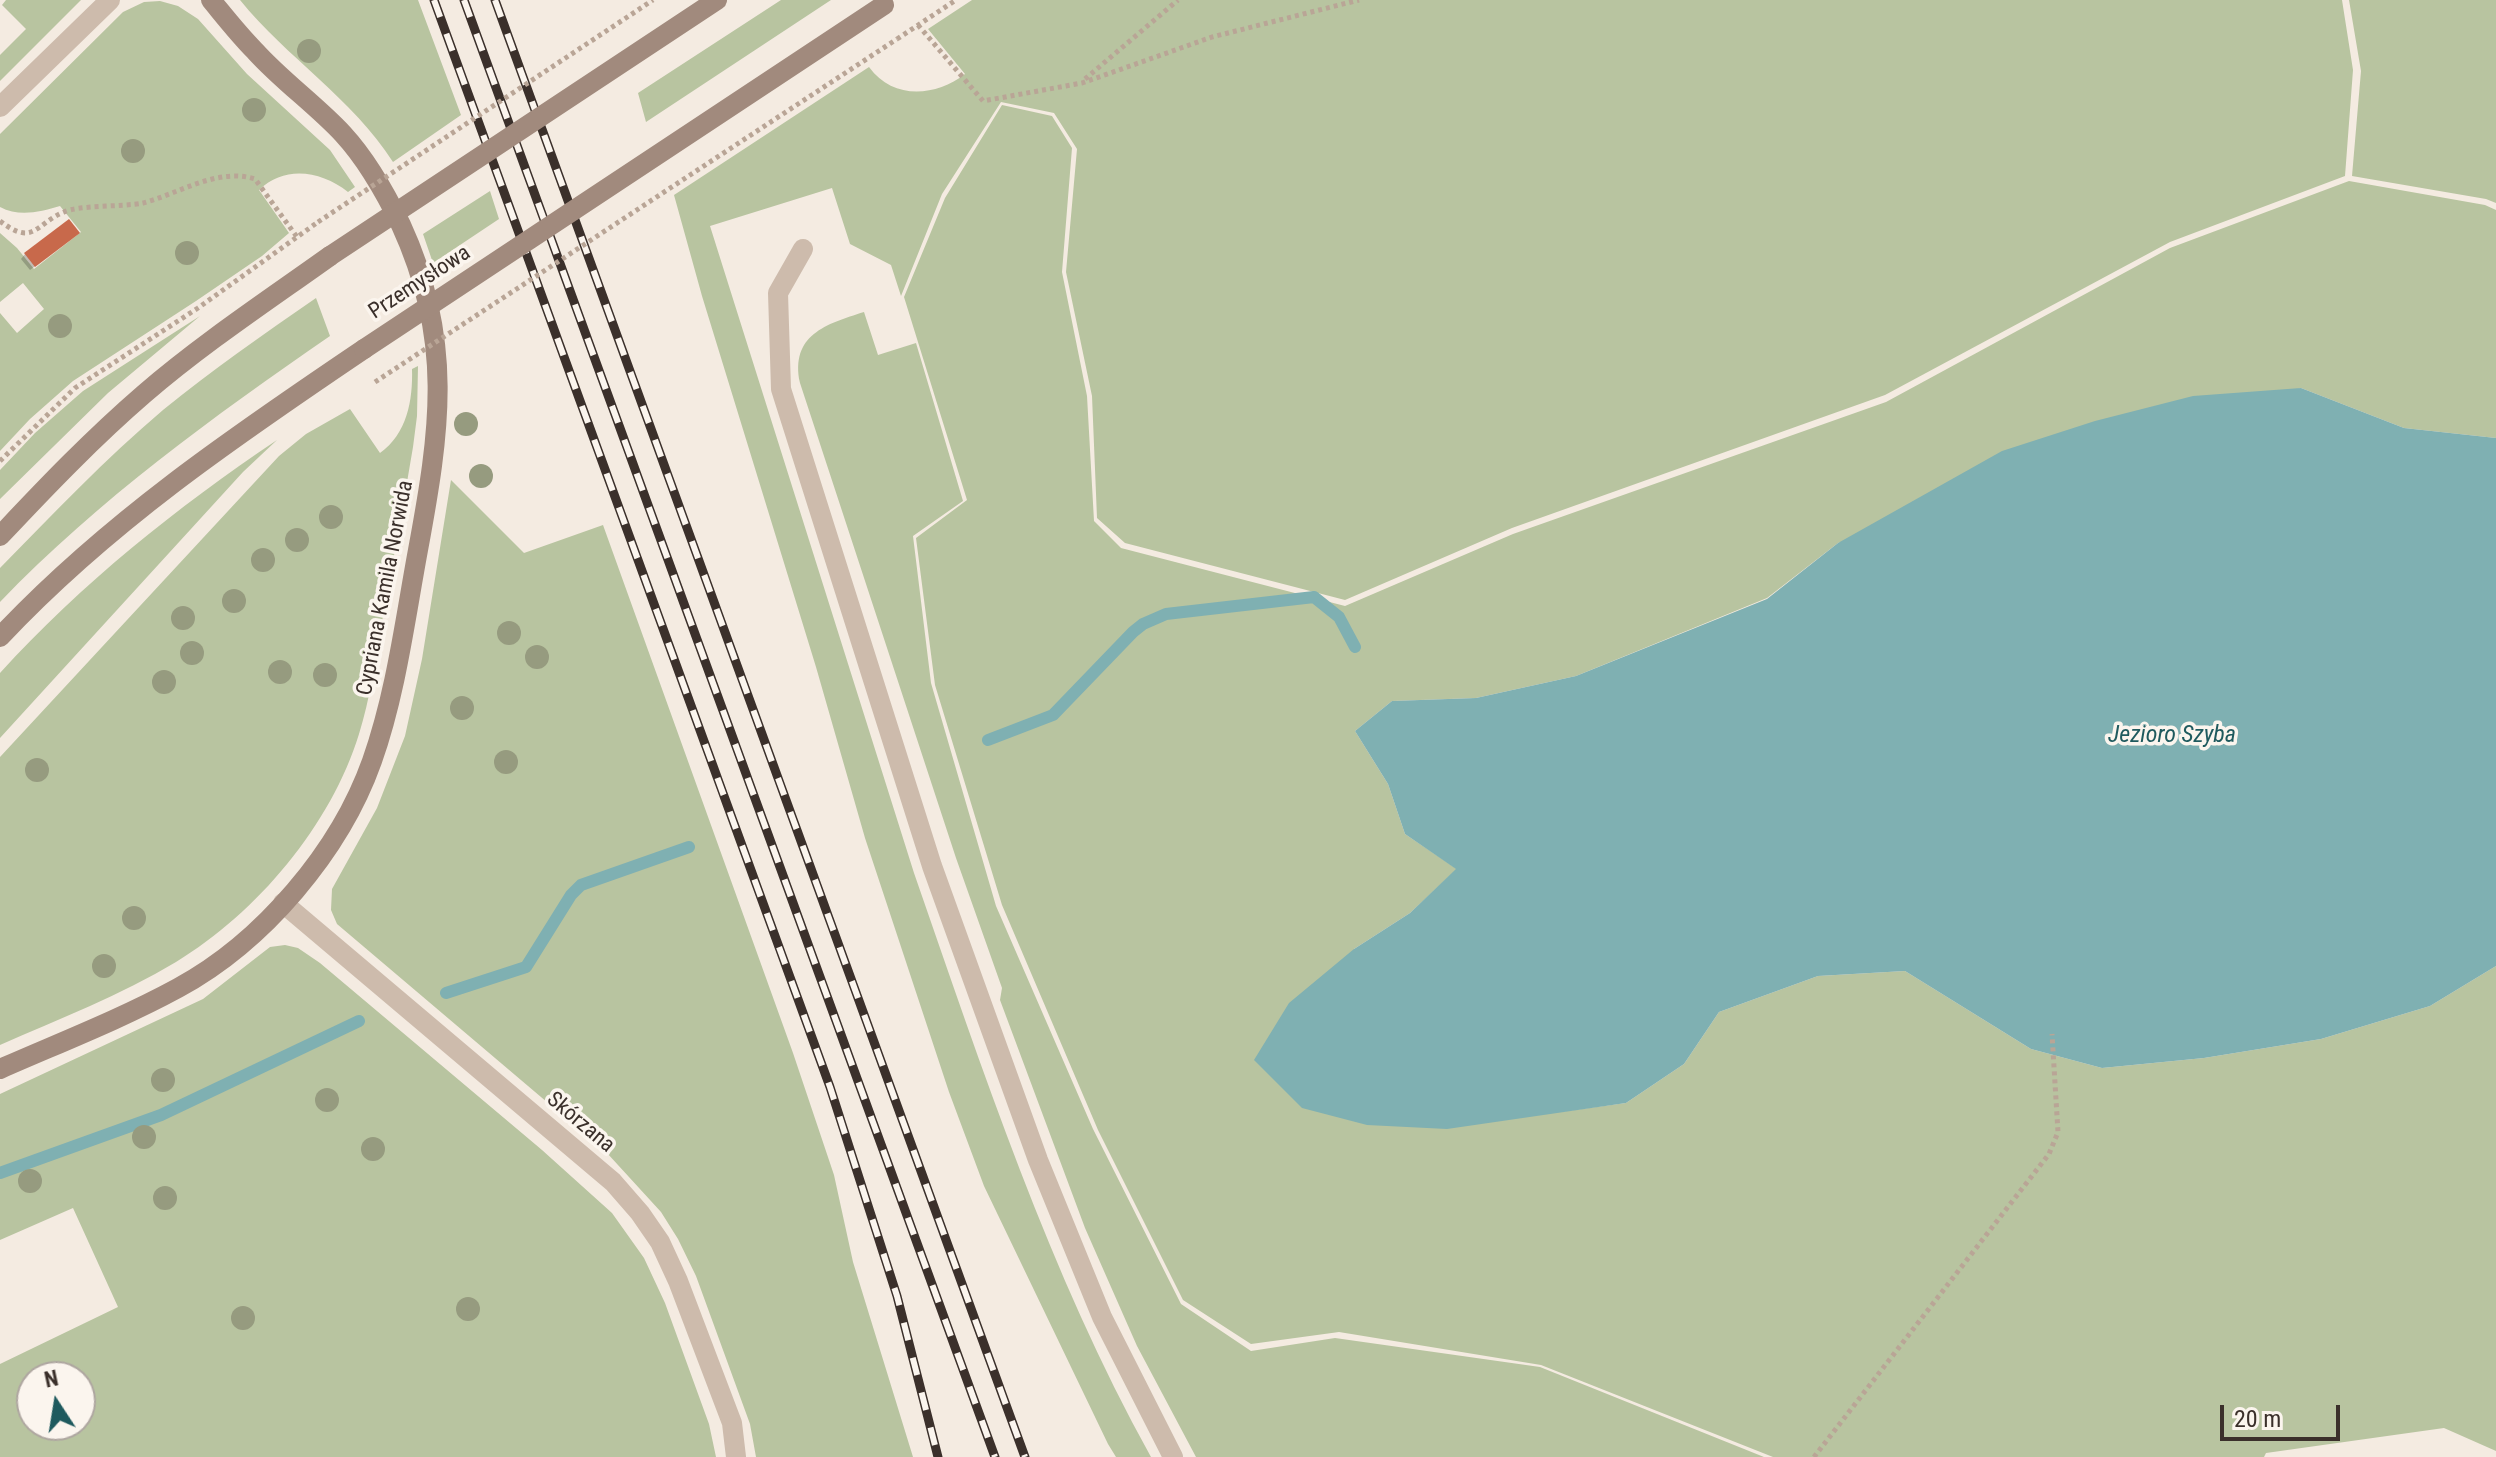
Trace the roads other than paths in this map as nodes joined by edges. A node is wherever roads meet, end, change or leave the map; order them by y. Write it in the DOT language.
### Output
graph roads {
  1 [pos="110,0"];
  2 [pos="211,0"];
  3 [pos="717,0"];
  4 [pos="888,2"];
  5 [pos="0,107"];
  6 [pos="803,249"];
  7 [pos="0,536"];
  8 [pos="0,637"];
  9 [pos="283,903"];
  10 [pos="0,1069"];
  11 [pos="736,1457"];
  12 [pos="1173,1457"];
  1 -- 5 [label="street"];
  2 -- 9 [label="main road, Cypriana Kamila Norwida"];
  3 -- 7 [label="main road, bridge"];
  4 -- 8 [label="main road, Przemysłowa, bridge"];
  6 -- 12 [label="street"];
  9 -- 10 [label="main road, Cypriana Kamila Norwida"];
  9 -- 11 [label="street, Skórzana"];
}
